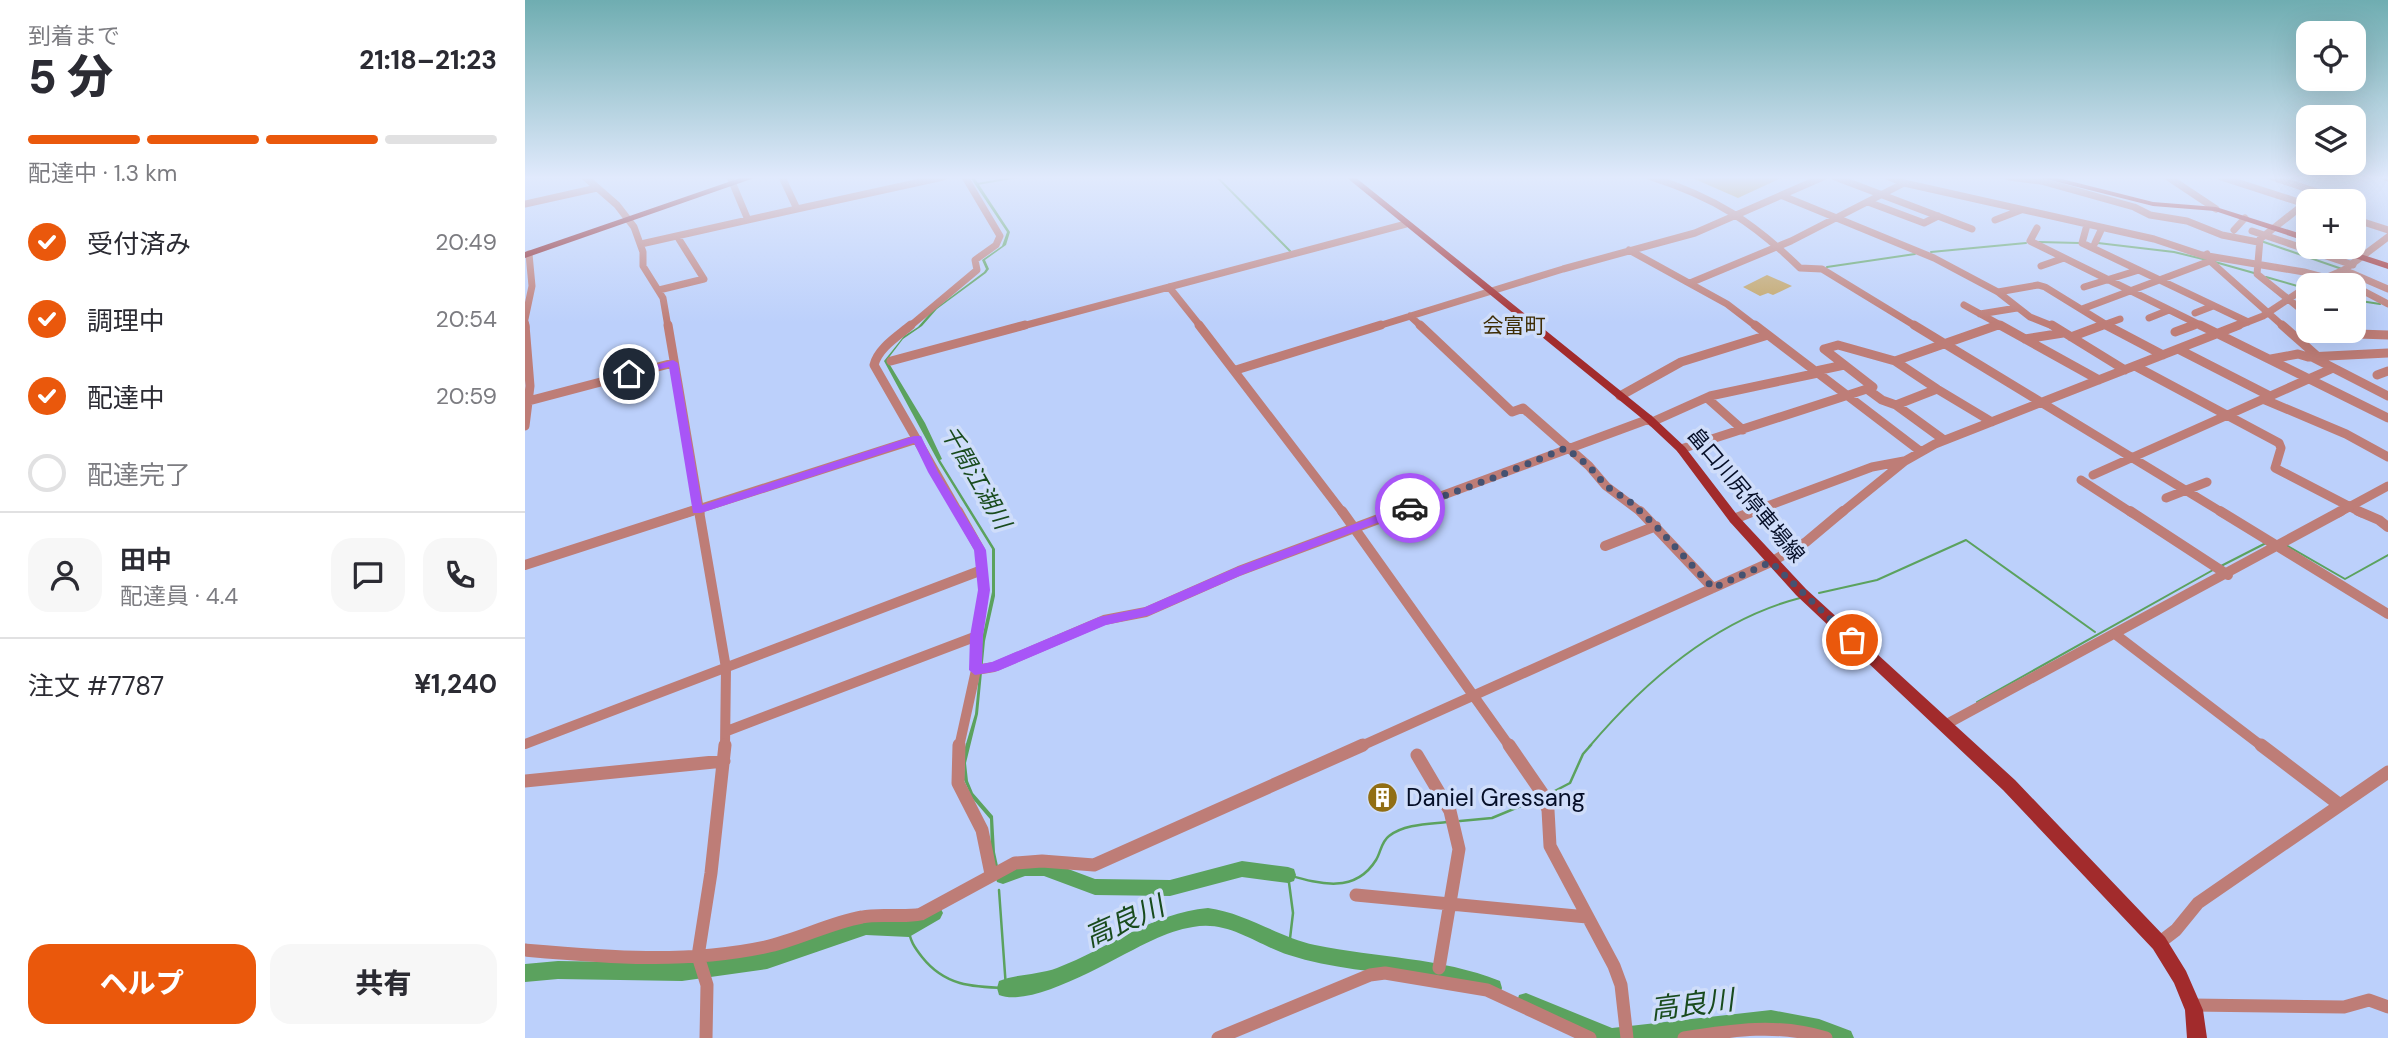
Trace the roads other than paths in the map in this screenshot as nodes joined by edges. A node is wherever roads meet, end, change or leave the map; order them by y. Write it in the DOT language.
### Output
graph roads {
  1 [pos="614,225"];
  2 [pos="634,225"];
  3 [pos="724,225"];
  4 [pos="994,225"];
  5 [pos="1401,225"];
  6 [pos="1408,225"];
  7 [pos="1715,225"];
  8 [pos="1752,225"];
  9 [pos="1822,225"];
  10 [pos="1856,225"];
  11 [pos="1963,225"];
  12 [pos="2087,225"];
  13 [pos="2089,225"];
  14 [pos="2198,225"];
  15 [pos="2238,225"];
  16 [pos="2266,225"];
  17 [pos="2276,225"];
  18 [pos="2037,228"];
  19 [pos="2102,228"];
  20 [pos="2273,228"];
  21 [pos="1972,229"];
  22 [pos="2234,230"];
  23 [pos="2252,231"];
  24 [pos="2296,235"];
  25 [pos="677,236"];
  26 [pos="2265,236"];
  27 [pos="2388,237"];
  28 [pos="2258,242"];
  29 [pos="2095,243"];
  30 [pos="641,244"];
  31 [pos="1779,246"];
  32 [pos="1629,250"];
  33 [pos="2366,255"];
  34 [pos="2064,258"];
  35 [pos="2209,258"];
  36 [pos="2366,258"];
  37 [pos="528,259"];
  38 [pos="2360,259"];
  39 [pos="2256,262"];
  40 [pos="2353,265"];
  41 [pos="2041,266"];
  42 [pos="2388,266"];
  43 [pos="2139,270"];
  44 [pos="2344,270"];
  45 [pos="2299,273"];
  46 [pos="2336,273"];
  47 [pos="2108,280"];
  48 [pos="2159,280"];
  49 [pos="1691,283"];
  50 [pos="1169,287"];
  51 [pos="2084,287"];
  52 [pos="2388,289"];
  53 [pos="659,290"];
  54 [pos="2130,291"];
  55 [pos="1490,292"];
  56 [pos="1999,292"];
  57 [pos="2366,293"];
  58 [pos="2296,294"];
  59 [pos="2288,299"];
  60 [pos="2388,304"];
  61 [pos="1964,305"];
  62 [pos="2296,305"];
  63 [pos="2213,306"];
  64 [pos="2017,308"];
  65 [pos="2081,309"];
  66 [pos="2169,310"];
  67 [pos="2105,313"];
  68 [pos="2195,313"];
  69 [pos="2270,313"];
  70 [pos="1980,314"];
  71 [pos="1410,316"];
  72 [pos="2093,317"];
  73 [pos="2149,318"];
  74 [pos="2120,319"];
  75 [pos="525,320"];
  76 [pos="2248,323"];
  77 [pos="2197,324"];
  78 [pos="1999,325"];
  79 [pos="2106,325"];
  80 [pos="2175,332"];
  81 [pos="2218,334"];
  82 [pos="2366,334"];
  83 [pos="1768,335"];
  84 [pos="2067,335"];
  85 [pos="2125,335"];
  86 [pos="2388,335"];
  87 [pos="2025,339"];
  88 [pos="2112,339"];
  89 [pos="1945,344"];
  90 [pos="527,348"];
  91 [pos="2178,349"];
  92 [pos="2388,353"];
  93 [pos="2163,355"];
  94 [pos="2316,355"];
  95 [pos="2270,359"];
  96 [pos="891,361"];
  97 [pos="1895,361"];
  98 [pos="673,363"];
  99 [pos="1844,365"];
  100 [pos="2130,368"];
  101 [pos="2331,369"];
  102 [pos="1236,370"];
  103 [pos="2388,371"];
  104 [pos="1817,372"];
  105 [pos="2377,375"];
  106 [pos="2309,379"];
  107 [pos="2099,380"];
  108 [pos="1867,389"];
  109 [pos="1937,389"];
  110 [pos="1847,394"];
  111 [pos="1620,396"];
  112 [pos="2388,396"];
  113 [pos="1707,398"];
  114 [pos="2266,398"];
  115 [pos="528,402"];
  116 [pos="2041,402"];
  117 [pos="1896,405"];
  118 [pos="2227,416"];
  119 [pos="2388,418"];
  120 [pos="1651,420"];
  121 [pos="1992,422"];
  122 [pos="525,426"];
  123 [pos="1743,430"];
  124 [pos="917,439"];
  125 [pos="1944,440"];
  126 [pos="1566,448"];
  127 [pos="1681,449"];
  128 [pos="1920,452"];
  129 [pos="2388,457"];
  130 [pos="2130,458"];
  131 [pos="1905,461"];
  132 [pos="2093,475"];
  133 [pos="2081,480"];
  134 [pos="2207,481"];
  135 [pos="2388,486"];
  136 [pos="2183,490"];
  137 [pos="2166,498"];
  138 [pos="2349,508"];
  139 [pos="697,510"];
  140 [pos="1734,519"];
  141 [pos="1656,526"];
  142 [pos="2388,527"];
  143 [pos="1353,528"];
  144 [pos="1605,546"];
  145 [pos="2277,547"];
  146 [pos="1771,562"];
  147 [pos="525,565"];
  148 [pos="982,570"];
  149 [pos="2220,570"];
  150 [pos="1713,588"];
  151 [pos="2388,614"];
  152 [pos="2115,634"];
  153 [pos="977,636"];
  154 [pos="726,668"];
  155 [pos="975,670"];
  156 [pos="1475,695"];
  157 [pos="1945,725"];
  158 [pos="727,731"];
  159 [pos="525,744"];
  160 [pos="1417,755"];
  161 [pos="724,761"];
  162 [pos="2388,772"];
  163 [pos="525,781"];
  164 [pos="2340,805"];
  165 [pos="991,874"];
  166 [pos="1356,895"];
  167 [pos="1450,905"];
  168 [pos="1587,917"];
  169 [pos="2159,943"];
  170 [pos="525,950"];
  171 [pos="698,957"];
  172 [pos="1439,968"];
  173 [pos="2192,1005"];
  174 [pos="2388,1007"];
  175 [pos="706,1038"];
  176 [pos="1219,1038"];
  177 [pos="1590,1038"];
  178 [pos="1627,1038"];
  179 [pos="1684,1038"];
  180 [pos="1826,1038"];
  181 [pos="2197,1038"];
  1 -- 37 [label="highway"];
  2 -- 30 [label="street"];
  3 -- 25 [label="street"];
  4 -- 124 [label="street"];
  5 -- 50 [label="street"];
  6 -- 55 [label="main road, 畠口川尻停車場線"];
  7 -- 32 [label="street"];
  8 -- 31 [label="street"];
  9 -- 31 [label="street"];
  10 -- 56 [label="street"];
  11 -- 21 [label="street"];
  12 -- 43 [label="street"];
  13 -- 19 [label="street"];
  14 -- 28 [label="street"];
  15 -- 22 [label="street"];
  16 -- 20 [label="main road"];
  17 -- 20 [label="street"];
  18 -- 34 [label="street"];
  19 -- 29 [label="street"];
  19 -- 35 [label="street"];
  20 -- 24 [label="main road"];
  20 -- 26 [label="street"];
  23 -- 26 [label="street"];
  25 -- 30 [label="street"];
  25 -- 53 [label="street"];
  26 -- 28 [label="street"];
  26 -- 40 [label="street"];
  27 -- 33 [label="street"];
  28 -- 39 [label="street"];
  30 -- 53 [label="street"];
  31 -- 49 [label="street"];
  31 -- 89 [label="street"];
  32 -- 49 [label="street"];
  32 -- 55 [label="street"];
  34 -- 41 [label="street"];
  34 -- 47 [label="street"];
  35 -- 39 [label="street"];
  35 -- 48 [label="street"];
  35 -- 69 [label="street"];
  36 -- 42 [label="main road"];
  37 -- 75 [label="street"];
  38 -- 40 [label="street"];
  39 -- 45 [label="street"];
  39 -- 59 [label="street"];
  40 -- 44 [label="street"];
  43 -- 47 [label="street"];
  43 -- 48 [label="street"];
  44 -- 46 [label="street"];
  44 -- 52 [label="street"];
  47 -- 51 [label="street"];
  47 -- 54 [label="street"];
  48 -- 54 [label="street"];
  48 -- 63 [label="street"];
  49 -- 83 [label="street"];
  50 -- 96 [label="street"];
  50 -- 102 [label="street"];
  53 -- 98 [label="street"];
  54 -- 65 [label="street"];
  54 -- 66 [label="street"];
  55 -- 71 [label="street"];
  55 -- 111 [label="main road, 畠口川尻停車場線"];
  56 -- 64 [label="street"];
  56 -- 65 [label="street"];
  57 -- 60 [label="street"];
  58 -- 59 [label="street"];
  59 -- 62 [label="street"];
  59 -- 69 [label="street"];
  61 -- 70 [label="street"];
  63 -- 68 [label="street"];
  63 -- 76 [label="street"];
  64 -- 70 [label="street"];
  64 -- 84 [label="street"];
  65 -- 72 [label="street"];
  66 -- 73 [label="street"];
  66 -- 77 [label="street"];
  67 -- 72 [label="street"];
  69 -- 76 [label="street"];
  69 -- 94 [label="street"];
  70 -- 78 [label="street"];
  71 -- 102 [label="street"];
  71 -- 126 [label="street"];
  72 -- 79 [label="street"];
  74 -- 79 [label="street"];
  75 -- 90 [label="street"];
  76 -- 81 [label="street"];
  77 -- 80 [label="street"];
  77 -- 81 [label="street"];
  78 -- 87 [label="street"];
  78 -- 89 [label="street"];
  79 -- 84 [label="street"];
  79 -- 85 [label="street"];
  81 -- 91 [label="street"];
  81 -- 95 [label="street"];
  82 -- 86 [label="street"];
  83 -- 104 [label="street"];
  83 -- 111 [label="street"];
  84 -- 87 [label="street"];
  84 -- 100 [label="street"];
  85 -- 88 [label="street"];
  85 -- 93 [label="street"];
  87 -- 107 [label="street"];
  89 -- 97 [label="street"];
  89 -- 116 [label="street"];
  90 -- 115 [label="street"];
  91 -- 93 [label="street"];
  91 -- 114 [label="street"];
  92 -- 94 [label="street"];
  93 -- 100 [label="street"];
  94 -- 95 [label="street"];
  94 -- 101 [label="street"];
  95 -- 106 [label="street"];
  97 -- 99 [label="street"];
  97 -- 109 [label="street"];
  98 -- 115 [label="street"];
  98 -- 139 [label="street"];
  99 -- 104 [label="street"];
  99 -- 108 [label="street"];
  100 -- 107 [label="street"];
  100 -- 118 [label="street"];
  101 -- 106 [label="street"];
  101 -- 112 [label="street"];
  102 -- 143 [label="street"];
  103 -- 105 [label="street"];
  104 -- 110 [label="street"];
  104 -- 113 [label="street"];
  106 -- 114 [label="street"];
  106 -- 119 [label="street"];
  107 -- 116 [label="street"];
  108 -- 110 [label="street"];
  108 -- 117 [label="street"];
  109 -- 117 [label="street"];
  109 -- 121 [label="street"];
  110 -- 123 [label="street"];
  110 -- 128 [label="street"];
  111 -- 120 [label="main road, 畠口川尻停車場線"];
  113 -- 120 [label="street"];
  113 -- 123 [label="street"];
  114 -- 118 [label="street"];
  114 -- 129 [label="street"];
  115 -- 122 [label="street"];
  116 -- 121 [label="street"];
  116 -- 130 [label="street"];
  117 -- 125 [label="street"];
  118 -- 130 [label="street"];
  118 -- 138 [label="street"];
  120 -- 126 [label="street"];
  120 -- 127 [label="main road, 畠口川尻停車場線"];
  121 -- 125 [label="street"];
  123 -- 127 [label="street"];
  124 -- 139 [label="street"];
  124 -- 148 [label="street"];
  125 -- 128 [label="street"];
  126 -- 141 [label="street"];
  126 -- 143 [label="street"];
  127 -- 140 [label="main road, 畠口川尻停車場線"];
  128 -- 131 [label="street"];
  130 -- 132 [label="street"];
  130 -- 136 [label="street"];
  131 -- 140 [label="street"];
  131 -- 146 [label="street"];
  133 -- 149 [label="street"];
  134 -- 136 [label="street"];
  135 -- 138 [label="street"];
  136 -- 137 [label="street"];
  136 -- 145 [label="street"];
  138 -- 142 [label="street"];
  138 -- 145 [label="street"];
  139 -- 147 [label="street"];
  139 -- 154 [label="street"];
  140 -- 146 [label="main road, 畠口川尻停車場線"];
  141 -- 144 [label="street"];
  141 -- 150 [label="street"];
  143 -- 155 [label="street"];
  143 -- 156 [label="street"];
  145 -- 149 [label="street"];
  145 -- 151 [label="street"];
  146 -- 150 [label="street"];
  146 -- 157 [label="main road, 畠口川尻停車場線"];
  148 -- 153 [label="street"];
  148 -- 154 [label="street"];
  149 -- 152 [label="street"];
  150 -- 156 [label="street"];
  152 -- 157 [label="street"];
  152 -- 164 [label="street"];
  153 -- 155 [label="street"];
  153 -- 158 [label="street"];
  154 -- 158 [label="street"];
  154 -- 159 [label="street"];
  155 -- 165 [label="street"];
  156 -- 165 [label="street"];
  156 -- 168 [label="street"];
  157 -- 169 [label="main road, 畠口川尻停車場線"];
  158 -- 161 [label="street"];
  160 -- 167 [label="street"];
  161 -- 163 [label="street"];
  161 -- 171 [label="street"];
  162 -- 164 [label="street"];
  164 -- 169 [label="street"];
  165 -- 171 [label="street"];
  166 -- 167 [label="street"];
  167 -- 168 [label="street"];
  167 -- 172 [label="street"];
  168 -- 178 [label="street"];
  169 -- 173 [label="main road, 畠口川尻停車場線"];
  170 -- 171 [label="street"];
  171 -- 175 [label="street"];
  173 -- 174 [label="street"];
  173 -- 181 [label="main road, 畠口川尻停車場線"];
  176 -- 177 [label="street"];
  179 -- 180 [label="street"];
}
